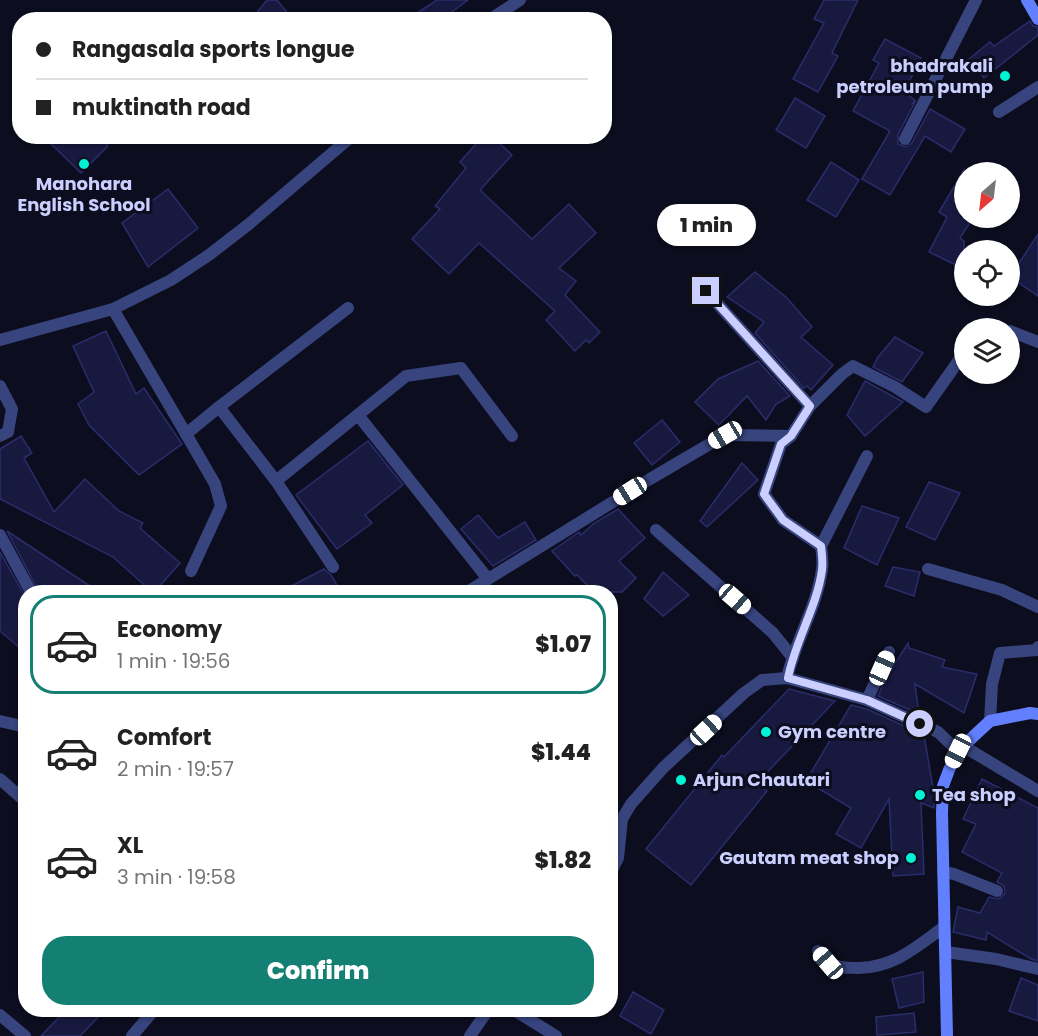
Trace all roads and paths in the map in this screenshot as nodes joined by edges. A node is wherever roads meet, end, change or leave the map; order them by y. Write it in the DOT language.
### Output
graph roads {
  1 [pos="520,0"];
  2 [pos="976,0"];
  3 [pos="1027,0"];
  4 [pos="501,12"];
  5 [pos="1038,18"];
  6 [pos="1038,87"];
  7 [pos="999,112"];
  8 [pos="905,139"];
  9 [pos="343,144"];
  10 [pos="706,291"];
  11 [pos="348,308"];
  12 [pos="113,309"];
  13 [pos="1020,335"];
  14 [pos="0,340"];
  15 [pos="1038,342"];
  16 [pos="954,367"];
  17 [pos="0,386"];
  18 [pos="810,406"];
  19 [pos="219,407"];
  20 [pos="358,415"];
  21 [pos="186,434"];
  22 [pos="0,436"];
  23 [pos="512,436"];
  24 [pos="791,436"];
  25 [pos="867,456"];
  26 [pos="276,481"];
  27 [pos="656,530"];
  28 [pos="0,535"];
  29 [pos="821,546"];
  30 [pos="333,567"];
  31 [pos="928,569"];
  32 [pos="191,571"];
  33 [pos="488,579"];
  34 [pos="27,585"];
  35 [pos="478,585"];
  36 [pos="1038,607"];
  37 [pos="1038,647"];
  38 [pos="889,652"];
  39 [pos="793,658"];
  40 [pos="788,678"];
  41 [pos="867,700"];
  42 [pos="1038,714"];
  43 [pos="990,721"];
  44 [pos="1,722"];
  45 [pos="18,725"];
  46 [pos="960,748"];
  47 [pos="0,779"];
  48 [pos="1038,790"];
  49 [pos="18,795"];
  50 [pos="618,858"];
  51 [pos="943,872"];
  52 [pos="997,891"];
  53 [pos="944,927"];
  54 [pos="818,951"];
  55 [pos="946,952"];
  56 [pos="1038,969"];
  57 [pos="0,1016"];
  58 [pos="148,1017"];
  59 [pos="483,1017"];
  60 [pos="525,1017"];
  61 [pos="25,1036"];
  62 [pos="132,1036"];
  63 [pos="470,1036"];
  64 [pos="556,1036"];
  65 [pos="948,1036"];
  1 -- 4 [label="street"];
  2 -- 8 [label="street"];
  3 -- 5 [label="street"];
  6 -- 7 [label="street"];
  9 -- 12 [label="street"];
  10 -- 18 [label="street"];
  11 -- 19 [label="street"];
  12 -- 14 [label="street"];
  12 -- 21 [label="street"];
  13 -- 15 [label="street"];
  16 -- 18 [label="street"];
  17 -- 22 [label="street"];
  18 -- 24 [label="street"];
  19 -- 21 [label="street"];
  19 -- 26 [label="street"];
  20 -- 23 [label="street"];
  20 -- 26 [label="street"];
  20 -- 33 [label="street"];
  21 -- 32 [label="street"];
  24 -- 29 [label="street"];
  24 -- 33 [label="street"];
  25 -- 29 [label="street"];
  26 -- 30 [label="street"];
  27 -- 39 [label="street"];
  28 -- 34 [label="street"];
  29 -- 39 [label="street"];
  31 -- 36 [label="street"];
  33 -- 35 [label="street"];
  37 -- 43 [label="street"];
  38 -- 41 [label="street"];
  39 -- 40 [label="street"];
  40 -- 41 [label="street"];
  40 -- 50 [label="street"];
  41 -- 46 [label="street"];
  42 -- 43 [label="street"];
  43 -- 46 [label="street"];
  44 -- 45 [label="street"];
  46 -- 48 [label="street"];
  46 -- 51 [label="street"];
  47 -- 49 [label="street"];
  51 -- 52 [label="street"];
  51 -- 53 [label="street"];
  53 -- 54 [label="street"];
  53 -- 55 [label="street"];
  55 -- 56 [label="street"];
  55 -- 65 [label="street"];
  57 -- 61 [label="street"];
  58 -- 62 [label="street"];
  59 -- 63 [label="street"];
  60 -- 64 [label="street"];
}
